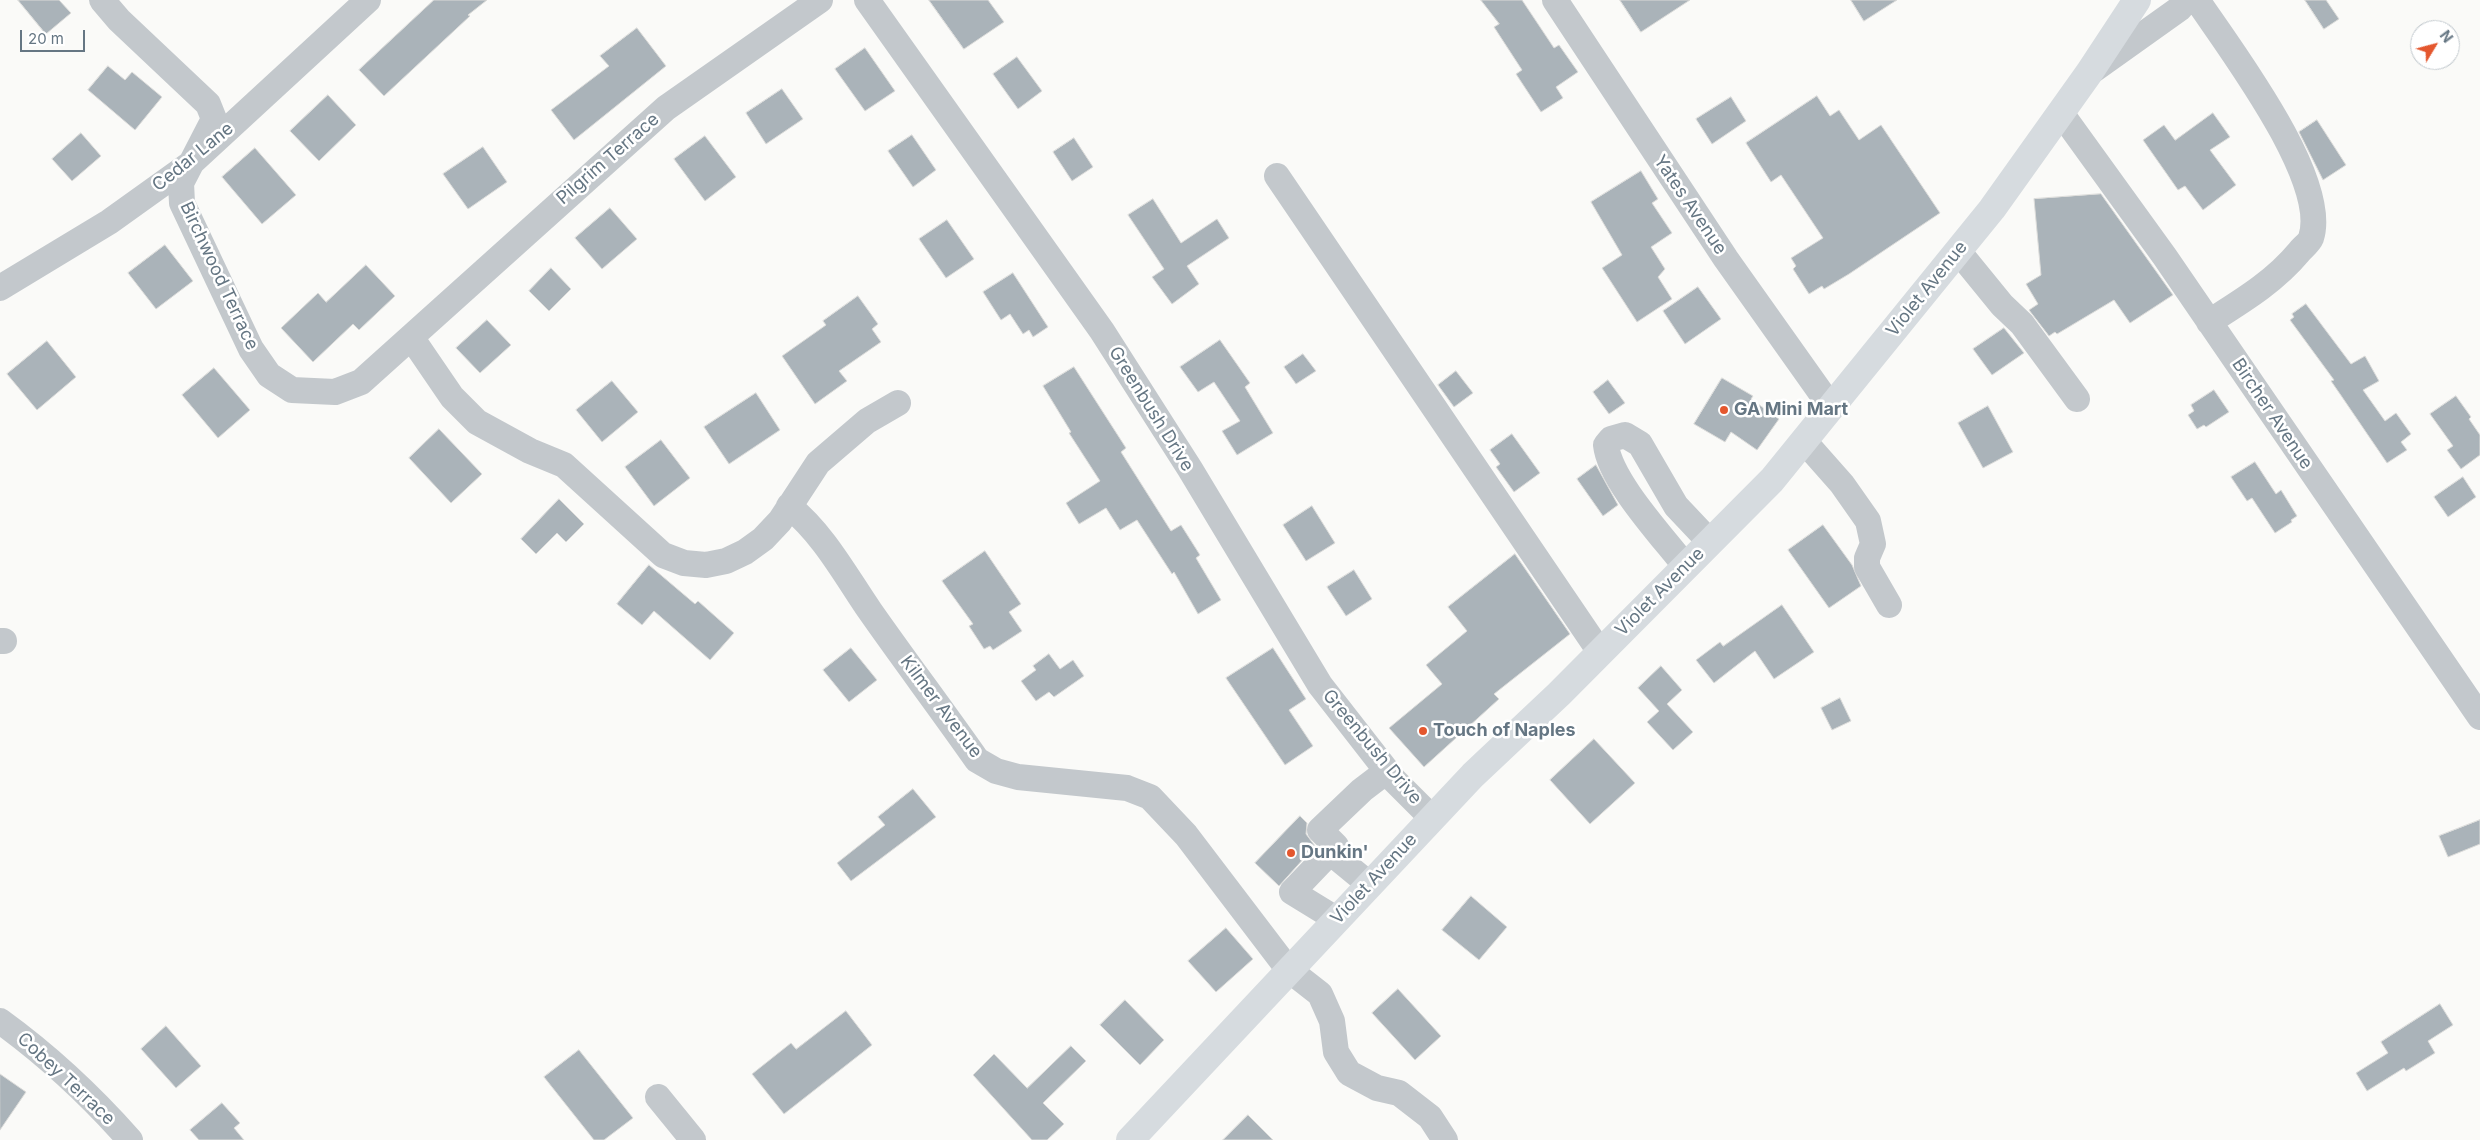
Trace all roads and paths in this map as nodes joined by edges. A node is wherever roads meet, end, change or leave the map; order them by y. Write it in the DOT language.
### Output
graph roads {
  1 [pos="102,0"];
  2 [pos="368,0"];
  3 [pos="820,0"];
  4 [pos="867,0"];
  5 [pos="1554,0"];
  6 [pos="2138,0"];
  7 [pos="2187,0"];
  8 [pos="2197,0"];
  9 [pos="2089,73"];
  10 [pos="2061,112"];
  11 [pos="190,164"];
  12 [pos="1277,176"];
  13 [pos="1958,251"];
  14 [pos="0,288"];
  15 [pos="2209,322"];
  16 [pos="411,337"];
  17 [pos="2077,399"];
  18 [pos="898,402"];
  19 [pos="1831,407"];
  20 [pos="1804,440"];
  21 [pos="789,506"];
  22 [pos="1710,542"];
  23 [pos="1686,567"];
  24 [pos="1889,605"];
  25 [pos="1600,652"];
  26 [pos="2480,717"];
  27 [pos="1387,771"];
  28 [pos="1432,818"];
  29 [pos="1330,852"];
  30 [pos="1369,884"];
  31 [pos="1336,919"];
  32 [pos="1288,970"];
  33 [pos="0,1021"];
  34 [pos="658,1097"];
  35 [pos="688,1138"];
  36 [pos="130,1140"];
  37 [pos="1130,1140"];
  38 [pos="1445,1140"];
  1 -- 11 [label="street, Birchwood Terrace"];
  2 -- 11 [label="street, Cedar Lane"];
  3 -- 16 [label="street, Pilgrim Terrace"];
  4 -- 27 [label="street, Greenbush Drive"];
  5 -- 19 [label="street, Yates Avenue"];
  6 -- 9 [label="main road, Violet Avenue"];
  7 -- 9 [label="street"];
  8 -- 15 [label="street"];
  9 -- 10 [label="main road, Violet Avenue"];
  10 -- 13 [label="main road, Violet Avenue"];
  10 -- 15 [label="street, Bircher Avenue"];
  11 -- 14 [label="street, Cedar Lane"];
  11 -- 16 [label="street, Birchwood Terrace"];
  12 -- 25 [label="street"];
  13 -- 17 [label="street"];
  13 -- 19 [label="main road, Violet Avenue"];
  15 -- 26 [label="street, Bircher Avenue"];
  16 -- 21 [label="street"];
  18 -- 21 [label="street"];
  19 -- 20 [label="main road, Violet Avenue"];
  20 -- 22 [label="main road, Violet Avenue"];
  20 -- 24 [label="street"];
  21 -- 32 [label="street, Kilmer Avenue"];
  22 -- 23 [label="main road, Violet Avenue"];
  22 -- 23 [label="street"];
  23 -- 25 [label="main road, Violet Avenue"];
  25 -- 28 [label="main road, Violet Avenue"];
  27 -- 28 [label="street, Greenbush Drive"];
  27 -- 29 [label="street"];
  28 -- 30 [label="main road, Violet Avenue"];
  29 -- 30 [label="street"];
  29 -- 31 [label="street"];
  30 -- 31 [label="main road, Violet Avenue"];
  31 -- 32 [label="main road, Violet Avenue"];
  32 -- 37 [label="main road, Violet Avenue"];
  32 -- 38 [label="street, Kilmer Avenue"];
  33 -- 36 [label="street, Cobey Terrace"];
  34 -- 35 [label="street"];
}
